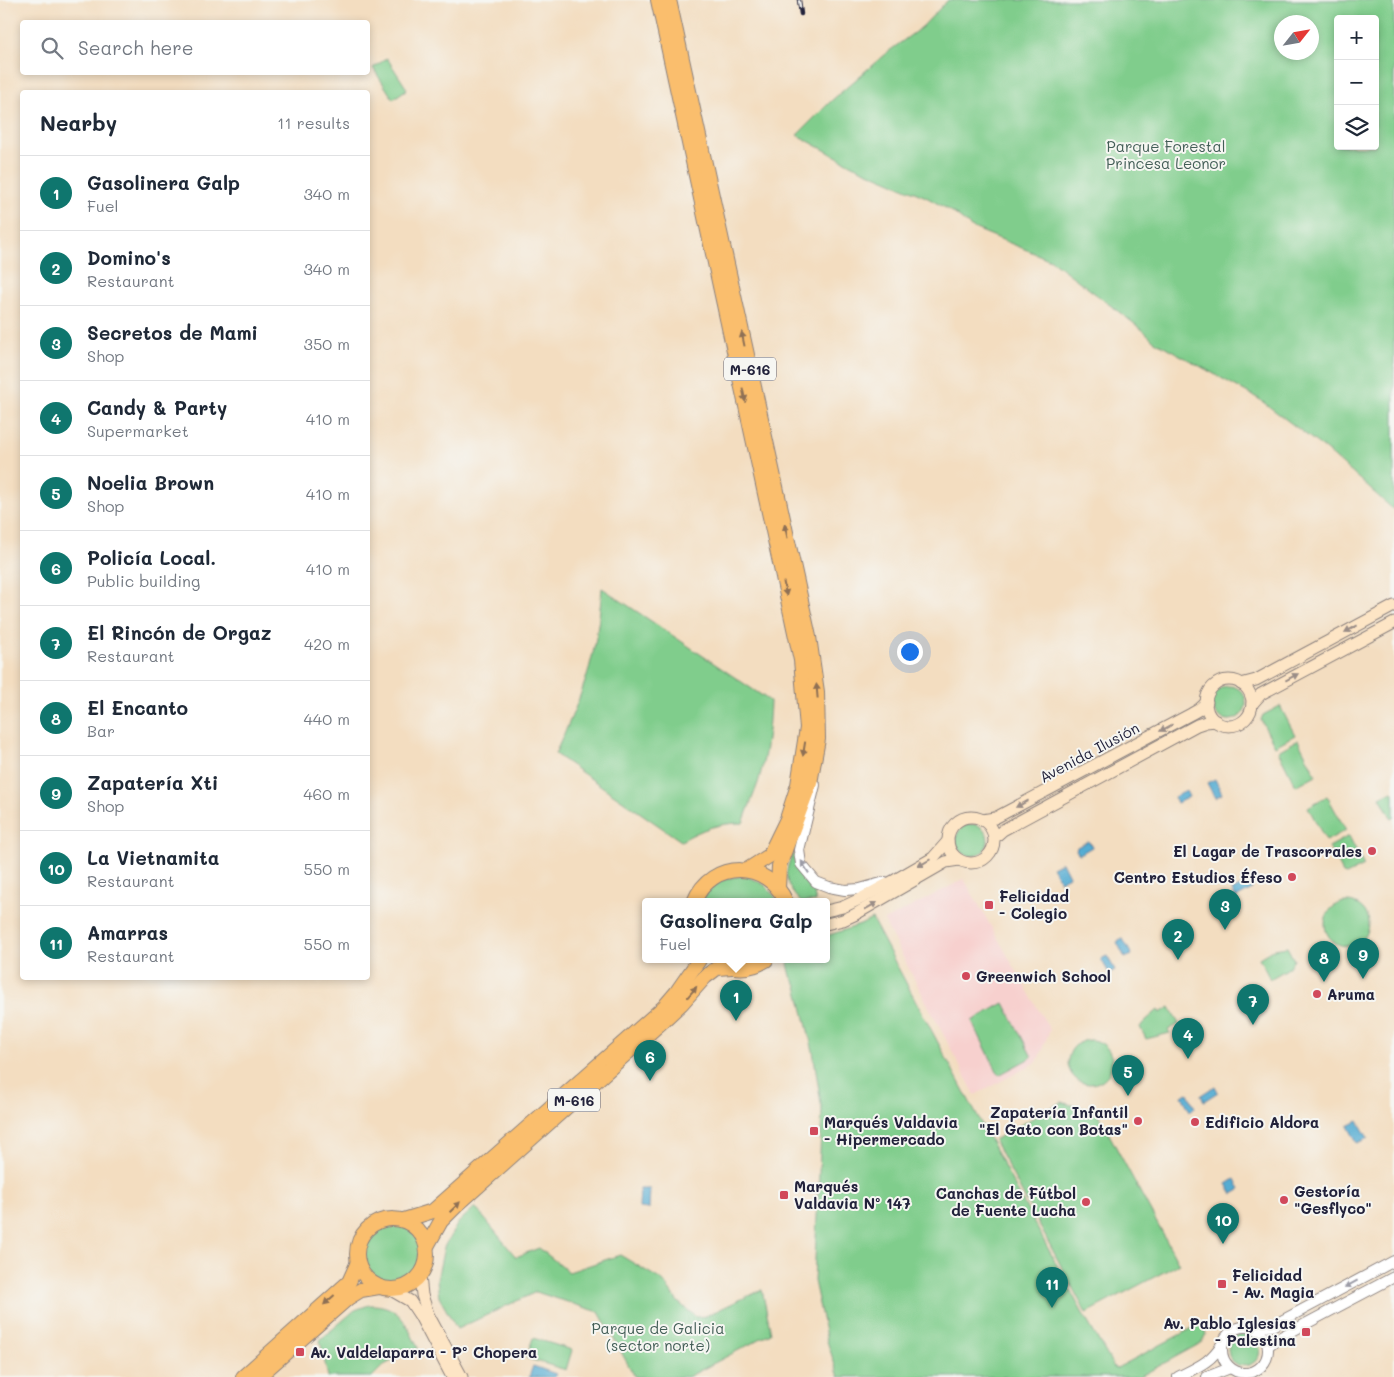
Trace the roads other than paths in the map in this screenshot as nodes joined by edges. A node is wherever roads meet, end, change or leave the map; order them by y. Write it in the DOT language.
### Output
graph roads {
  1 [pos="658,0"];
  2 [pos="669,0"];
  3 [pos="1394,606"];
  4 [pos="1394,622"];
  5 [pos="1241,684"];
  6 [pos="1207,702"];
  7 [pos="1252,704"];
  8 [pos="1216,721"];
  9 [pos="818,740"];
  10 [pos="982,820"];
  11 [pos="994,838"];
  12 [pos="948,841"];
  13 [pos="958,860"];
  14 [pos="747,870"];
  15 [pos="895,880"];
  16 [pos="696,898"];
  17 [pos="784,898"];
  18 [pos="830,910"];
  19 [pos="830,923"];
  20 [pos="697,963"];
  21 [pos="721,963"];
  22 [pos="761,963"];
  23 [pos="732,967"];
  24 [pos="404,1220"];
  25 [pos="427,1246"];
  26 [pos="1394,1261"];
  27 [pos="358,1262"];
  28 [pos="420,1276"];
  29 [pos="1394,1277"];
  30 [pos="385,1288"];
  31 [pos="1253,1328"];
  32 [pos="1224,1341"];
  33 [pos="1268,1346"];
  34 [pos="1230,1368"];
  35 [pos="243,1377"];
  36 [pos="258,1377"];
  37 [pos="452,1377"];
  38 [pos="462,1377"];
  39 [pos="1178,1377"];
  40 [pos="1207,1377"];
  1 -- 14 [label="highway, M-616, one-way"];
  9 -- 2 [label="highway, M-616, one-way"];
  3 -- 5 [label="main road, one-way"];
  7 -- 4 [label="main road, one-way"];
  5 -- 6 [label="main road"];
  5 -- 7 [label="main road"];
  6 -- 8 [label="main road"];
  6 -- 10 [label="main road, Avenida Ilusión, one-way"];
  7 -- 8 [label="main road"];
  8 -- 11 [label="main road, Avenida Ilusión"];
  15 -- 9 [label="street, one-way"];
  9 -- 17 [label="highway, M-616"];
  10 -- 11 [label="main road"];
  10 -- 12 [label="main road"];
  11 -- 13 [label="main road"];
  12 -- 13 [label="main road"];
  12 -- 15 [label="main road, one-way"];
  19 -- 13 [label="main road, one-way"];
  14 -- 16 [label="highway, M-616"];
  14 -- 17 [label="highway, M-616"];
  15 -- 18 [label="main road"];
  20 -- 24 [label="highway, M-616"];
  21 -- 23 [label="highway, M-616"];
  22 -- 23 [label="highway, M-616"];
  25 -- 23 [label="highway, M-616, one-way"];
  24 -- 25 [label="highway"];
  24 -- 27 [label="highway, M-616"];
  25 -- 28 [label="highway, M-616"];
  26 -- 31 [label="street, one-way"];
  27 -- 30 [label="highway"];
  27 -- 35 [label="highway, M-616, one-way"];
  28 -- 30 [label="highway"];
  28 -- 38 [label="main road"];
  29 -- 33 [label="street"];
  30 -- 36 [label="highway"];
  30 -- 37 [label="main road"];
  31 -- 32 [label="street"];
  31 -- 33 [label="street"];
  32 -- 34 [label="street"];
  32 -- 39 [label="street"];
  33 -- 34 [label="street"];
  34 -- 40 [label="street"];
}
